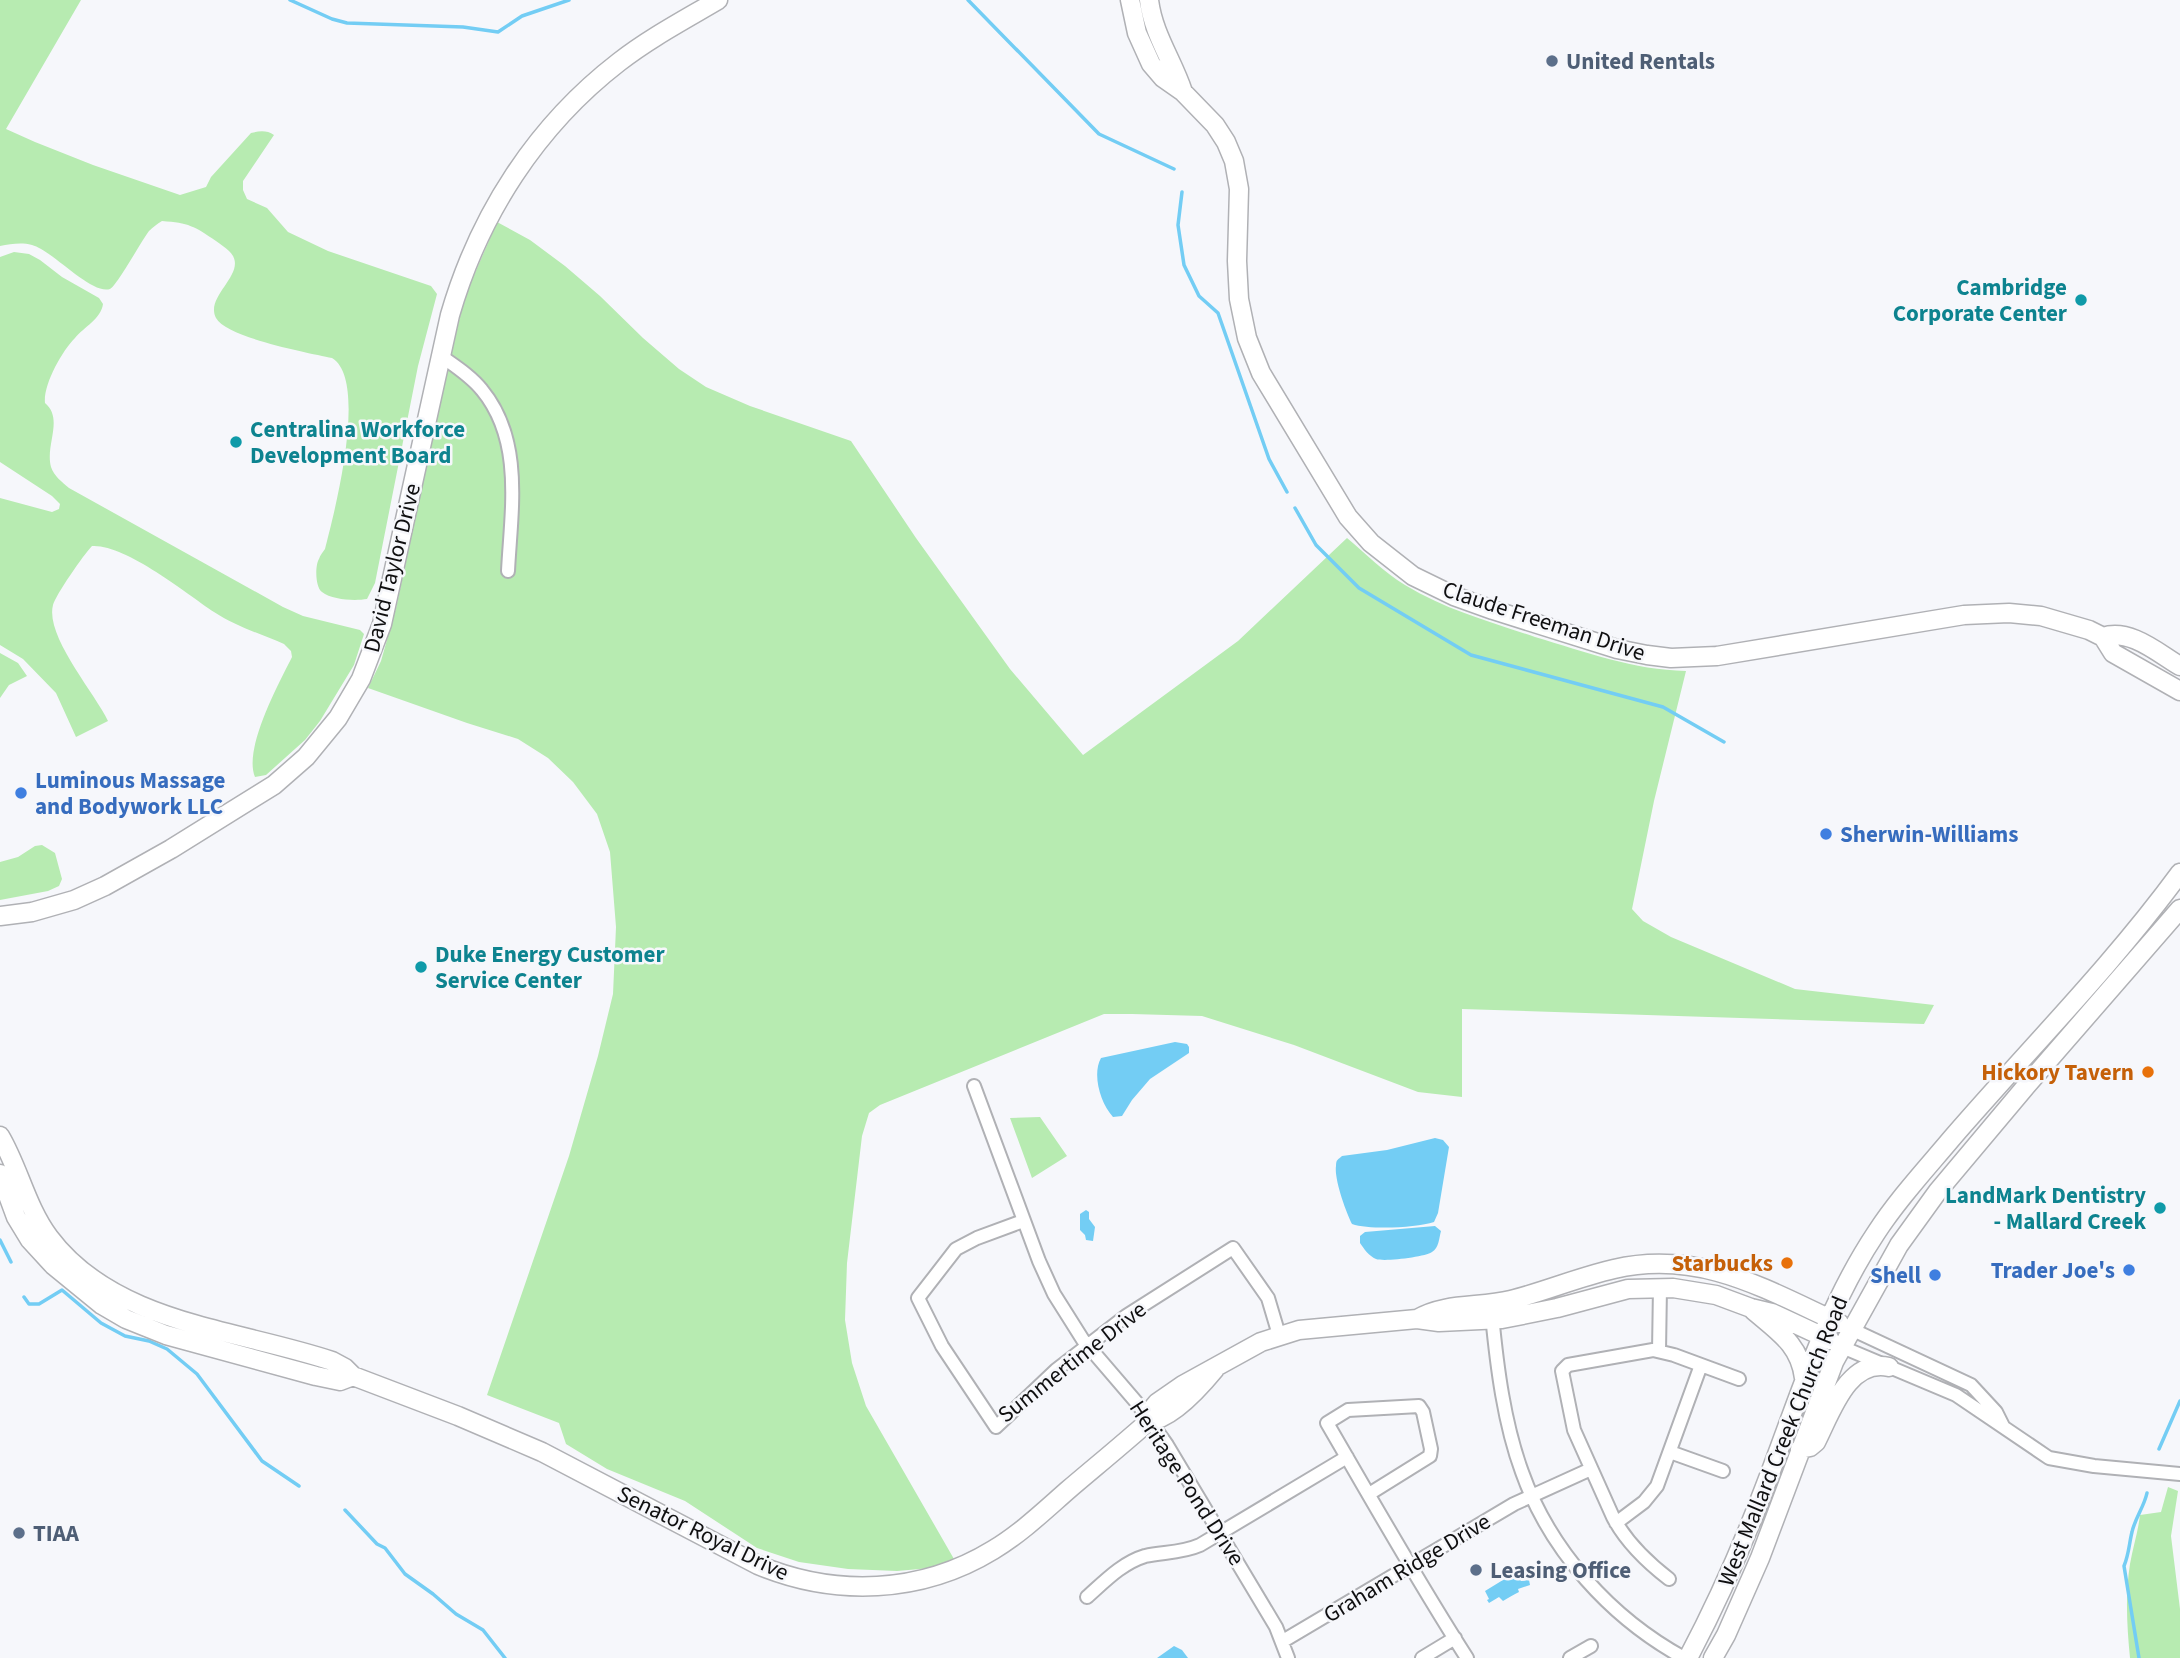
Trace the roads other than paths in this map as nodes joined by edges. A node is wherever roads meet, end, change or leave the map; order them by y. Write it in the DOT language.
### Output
graph roads {
  1 [pos="718,0"];
  2 [pos="1130,0"];
  3 [pos="1149,0"];
  4 [pos="1183,92"];
  5 [pos="440,356"];
  6 [pos="508,571"];
  7 [pos="2103,637"];
  8 [pos="2180,666"];
  9 [pos="2180,691"];
  10 [pos="2180,873"];
  11 [pos="2180,909"];
  12 [pos="0,916"];
  13 [pos="974,1086"];
  14 [pos="0,1136"];
  15 [pos="0,1174"];
  16 [pos="1023,1220"];
  17 [pos="1660,1287"];
  18 [pos="1751,1308"];
  19 [pos="1491,1311"];
  20 [pos="1830,1319"];
  21 [pos="1851,1329"];
  22 [pos="1279,1335"];
  23 [pos="1822,1336"];
  24 [pos="1088,1346"];
  25 [pos="1842,1347"];
  26 [pos="1659,1351"];
  27 [pos="1701,1365"];
  28 [pos="1889,1367"];
  29 [pos="353,1376"];
  30 [pos="1804,1378"];
  31 [pos="1739,1379"];
  32 [pos="1149,1421"];
  33 [pos="2003,1427"];
  34 [pos="1800,1449"];
  35 [pos="1670,1452"];
  36 [pos="1347,1457"];
  37 [pos="1591,1469"];
  38 [pos="1723,1471"];
  39 [pos="2180,1474"];
  40 [pos="1368,1494"];
  41 [pos="1531,1496"];
  42 [pos="1616,1523"];
  43 [pos="1220,1533"];
  44 [pos="1411,1565"];
  45 [pos="1669,1579"];
  46 [pos="1087,1597"];
  47 [pos="1455,1639"];
  48 [pos="1283,1641"];
  49 [pos="1591,1646"];
  50 [pos="1288,1658"];
  51 [pos="1422,1658"];
  52 [pos="1467,1658"];
  53 [pos="1570,1658"];
  54 [pos="1686,1658"];
  55 [pos="1713,1658"];
  1 -- 5 [label="street, David Taylor Drive"];
  2 -- 4 [label="street, Claude Freeman Drive"];
  3 -- 4 [label="street, Claude Freeman Drive"];
  4 -- 7 [label="street, Claude Freeman Drive"];
  5 -- 6 [label="street"];
  5 -- 12 [label="street, David Taylor Drive"];
  7 -- 8 [label="street, Claude Freeman Drive"];
  7 -- 9 [label="street, Claude Freeman Drive"];
  10 -- 20 [label="street, West Mallard Creek Church Road"];
  11 -- 21 [label="street, West Mallard Creek Church Road"];
  13 -- 16 [label="street, Heritage Pond Drive"];
  14 -- 29 [label="street, Senator Royal Drive"];
  15 -- 29 [label="street, Senator Royal Drive"];
  16 -- 24 [label="street, Heritage Pond Drive"];
  16 -- 24 [label="street, Summertime Drive"];
  17 -- 18 [label="street"];
  17 -- 19 [label="street"];
  17 -- 26 [label="street"];
  18 -- 23 [label="street"];
  18 -- 30 [label="street"];
  19 -- 20 [label="street"];
  19 -- 22 [label="street, Senator Royal Drive"];
  19 -- 41 [label="street"];
  20 -- 21 [label="street"];
  20 -- 23 [label="street, West Mallard Creek Church Road"];
  21 -- 25 [label="street, West Mallard Creek Church Road"];
  21 -- 33 [label="street"];
  22 -- 24 [label="street, Summertime Drive"];
  22 -- 32 [label="street, Senator Royal Drive"];
  23 -- 25 [label="street"];
  23 -- 30 [label="street, West Mallard Creek Church Road"];
  24 -- 32 [label="street, Heritage Pond Drive"];
  25 -- 28 [label="street"];
  25 -- 34 [label="street, West Mallard Creek Church Road"];
  26 -- 27 [label="street"];
  26 -- 37 [label="street"];
  27 -- 31 [label="street"];
  27 -- 35 [label="street"];
  28 -- 33 [label="street"];
  28 -- 34 [label="street"];
  29 -- 32 [label="street, Senator Royal Drive"];
  30 -- 54 [label="street, West Mallard Creek Church Road"];
  32 -- 43 [label="street, Heritage Pond Drive"];
  33 -- 39 [label="street"];
  34 -- 55 [label="street, West Mallard Creek Church Road"];
  35 -- 38 [label="street"];
  35 -- 42 [label="street"];
  36 -- 40 [label="street"];
  36 -- 40 [label="street"];
  36 -- 43 [label="street"];
  37 -- 41 [label="street, Graham Ridge Drive"];
  37 -- 42 [label="street"];
  40 -- 44 [label="street"];
  41 -- 44 [label="street, Graham Ridge Drive"];
  41 -- 54 [label="street"];
  42 -- 45 [label="street"];
  43 -- 46 [label="street"];
  43 -- 48 [label="street, Heritage Pond Drive"];
  44 -- 47 [label="street"];
  44 -- 48 [label="street, Graham Ridge Drive"];
  47 -- 51 [label="street"];
  47 -- 52 [label="street"];
  48 -- 50 [label="street, Heritage Pond Drive"];
  49 -- 53 [label="street"];
}
